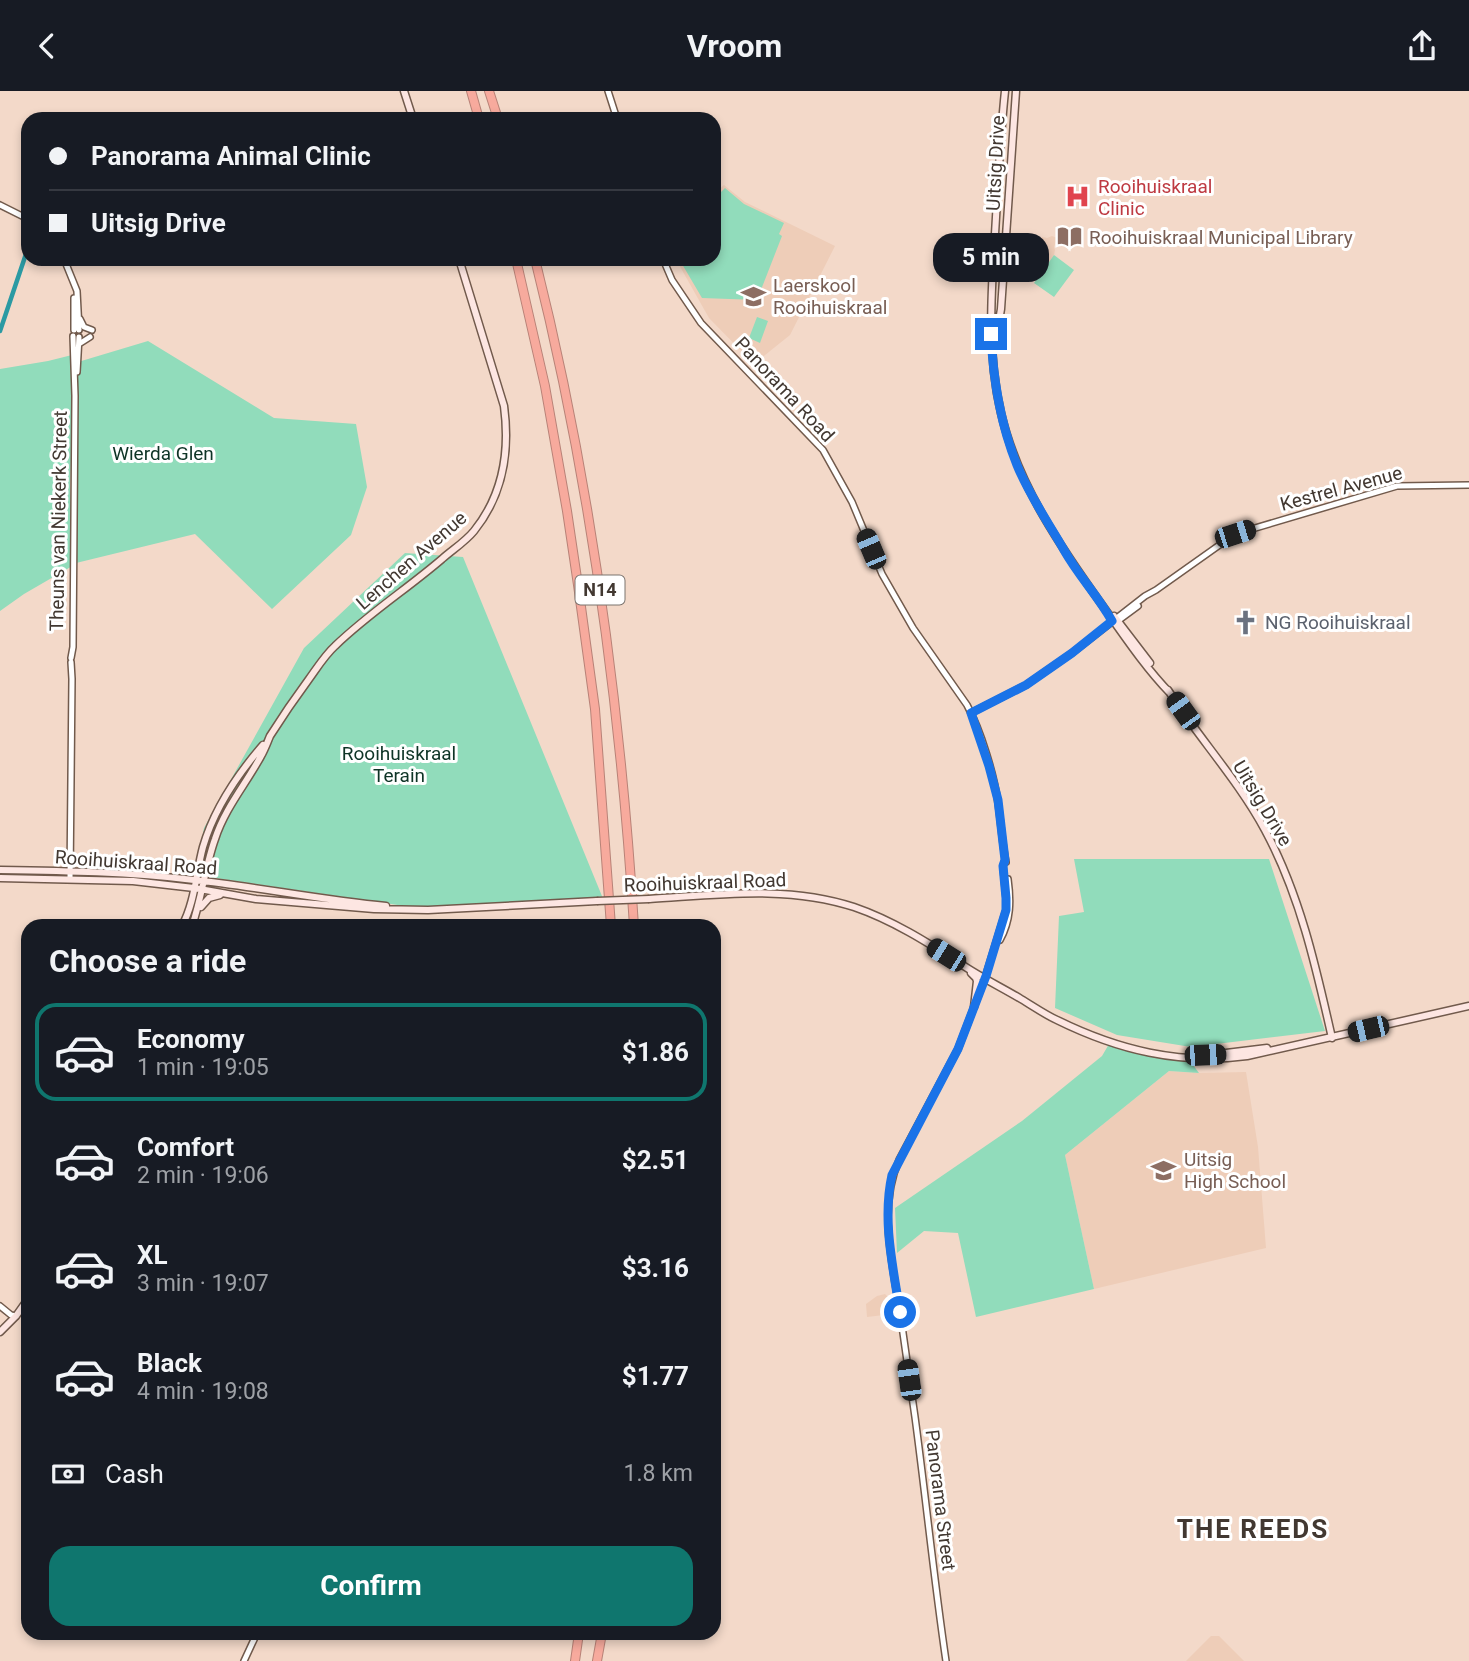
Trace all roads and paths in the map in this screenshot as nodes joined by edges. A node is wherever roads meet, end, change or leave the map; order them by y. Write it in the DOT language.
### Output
graph roads {
  1 [pos="404,91"];
  2 [pos="471,91"];
  3 [pos="489,91"];
  4 [pos="608,91"];
  5 [pos="1005,91"];
  6 [pos="1016,91"];
  7 [pos="411,112"];
  8 [pos="478,112"];
  9 [pos="496,112"];
  10 [pos="615,112"];
  11 [pos="0,205"];
  12 [pos="21,216"];
  13 [pos="67,266"];
  14 [pos="461,266"];
  15 [pos="518,266"];
  16 [pos="537,266"];
  17 [pos="666,266"];
  18 [pos="74,284"];
  19 [pos="79,316"];
  20 [pos="77,335"];
  21 [pos="992,362"];
  22 [pos="1469,485"];
  23 [pos="1115,621"];
  24 [pos="958,692"];
  25 [pos="971,713"];
  26 [pos="270,737"];
  27 [pos="0,870"];
  28 [pos="70,875"];
  29 [pos="0,878"];
  30 [pos="196,880"];
  31 [pos="205,882"];
  32 [pos="194,888"];
  33 [pos="203,890"];
  34 [pos="230,895"];
  35 [pos="437,909"];
  36 [pos="196,915"];
  37 [pos="186,919"];
  38 [pos="195,919"];
  39 [pos="609,919"];
  40 [pos="634,919"];
  41 [pos="960,964"];
  42 [pos="985,977"];
  43 [pos="1469,1006"];
  44 [pos="974,1007"];
  45 [pos="1330,1036"];
  46 [pos="0,1306"];
  47 [pos="21,1307"];
  48 [pos="13,1317"];
  49 [pos="0,1332"];
  50 [pos="254,1640"];
  51 [pos="578,1640"];
  52 [pos="601,1640"];
  53 [pos="244,1661"];
  54 [pos="575,1661"];
  55 [pos="597,1661"];
  56 [pos="946,1661"];
  1 -- 7 [label="main road"];
  2 -- 8 [label="highway"];
  3 -- 9 [label="highway"];
  4 -- 10 [label="street"];
  5 -- 21 [label="main road, Uitsig Drive"];
  6 -- 21 [label="main road, Uitsig Drive"];
  11 -- 12 [label="street"];
  13 -- 18 [label="street, Theuns van Niekerk Street"];
  14 -- 26 [label="main road, Lenchen Avenue"];
  15 -- 39 [label="highway, N14"];
  16 -- 40 [label="highway, N14"];
  17 -- 24 [label="street, Panorama Road"];
  18 -- 19 [label="street, Theuns van Niekerk Street"];
  18 -- 20 [label="street, Theuns van Niekerk Street"];
  19 -- 20 [label="street, Theuns van Niekerk Street"];
  19 -- 20 [label="street"];
  20 -- 28 [label="street, Theuns van Niekerk Street"];
  21 -- 23 [label="main road, Uitsig Drive"];
  22 -- 23 [label="street, Kestrel Avenue"];
  23 -- 25 [label="street, Kestrel Avenue"];
  23 -- 45 [label="main road, Uitsig Drive"];
  24 -- 25 [label="street, Panorama Street"];
  25 -- 42 [label="street, Panorama Street"];
  26 -- 30 [label="main road, Lenchen Avenue"];
  26 -- 31 [label="main road, Lenchen Avenue"];
  27 -- 28 [label="main road, Rooihuiskraal Road"];
  28 -- 29 [label="main road, Rooihuiskraal Road"];
  28 -- 30 [label="main road, Rooihuiskraal Road"];
  28 -- 32 [label="main road, Rooihuiskraal Road"];
  30 -- 31 [label="main road, Rooihuiskraal Road"];
  30 -- 32 [label="main road, Lenchen Avenue"];
  31 -- 33 [label="main road, Lenchen Avenue"];
  31 -- 35 [label="main road, Rooihuiskraal Road"];
  32 -- 33 [label="main road, Rooihuiskraal Road"];
  32 -- 37 [label="main road, Lenchen Avenue"];
  33 -- 34 [label="main road, Rooihuiskraal Road"];
  33 -- 36 [label="main road, Lenchen Avenue"];
  34 -- 35 [label="main road, Rooihuiskraal Road"];
  34 -- 36 [label="main road"];
  35 -- 41 [label="main road, Rooihuiskraal Road, bridge"];
  36 -- 38 [label="main road, Lenchen Avenue"];
  41 -- 42 [label="main road, Rooihuiskraal Road"];
  41 -- 44 [label="main road"];
  42 -- 44 [label="street, Panorama Street"];
  42 -- 45 [label="main road, Rooihuiskraal Road"];
  43 -- 45 [label="main road, Rooihuiskraal Road"];
  44 -- 56 [label="street, Panorama Street"];
  46 -- 48 [label="street"];
  47 -- 48 [label="main road"];
  48 -- 49 [label="main road"];
  50 -- 53 [label="street"];
  51 -- 54 [label="highway"];
  52 -- 55 [label="highway"];
}
